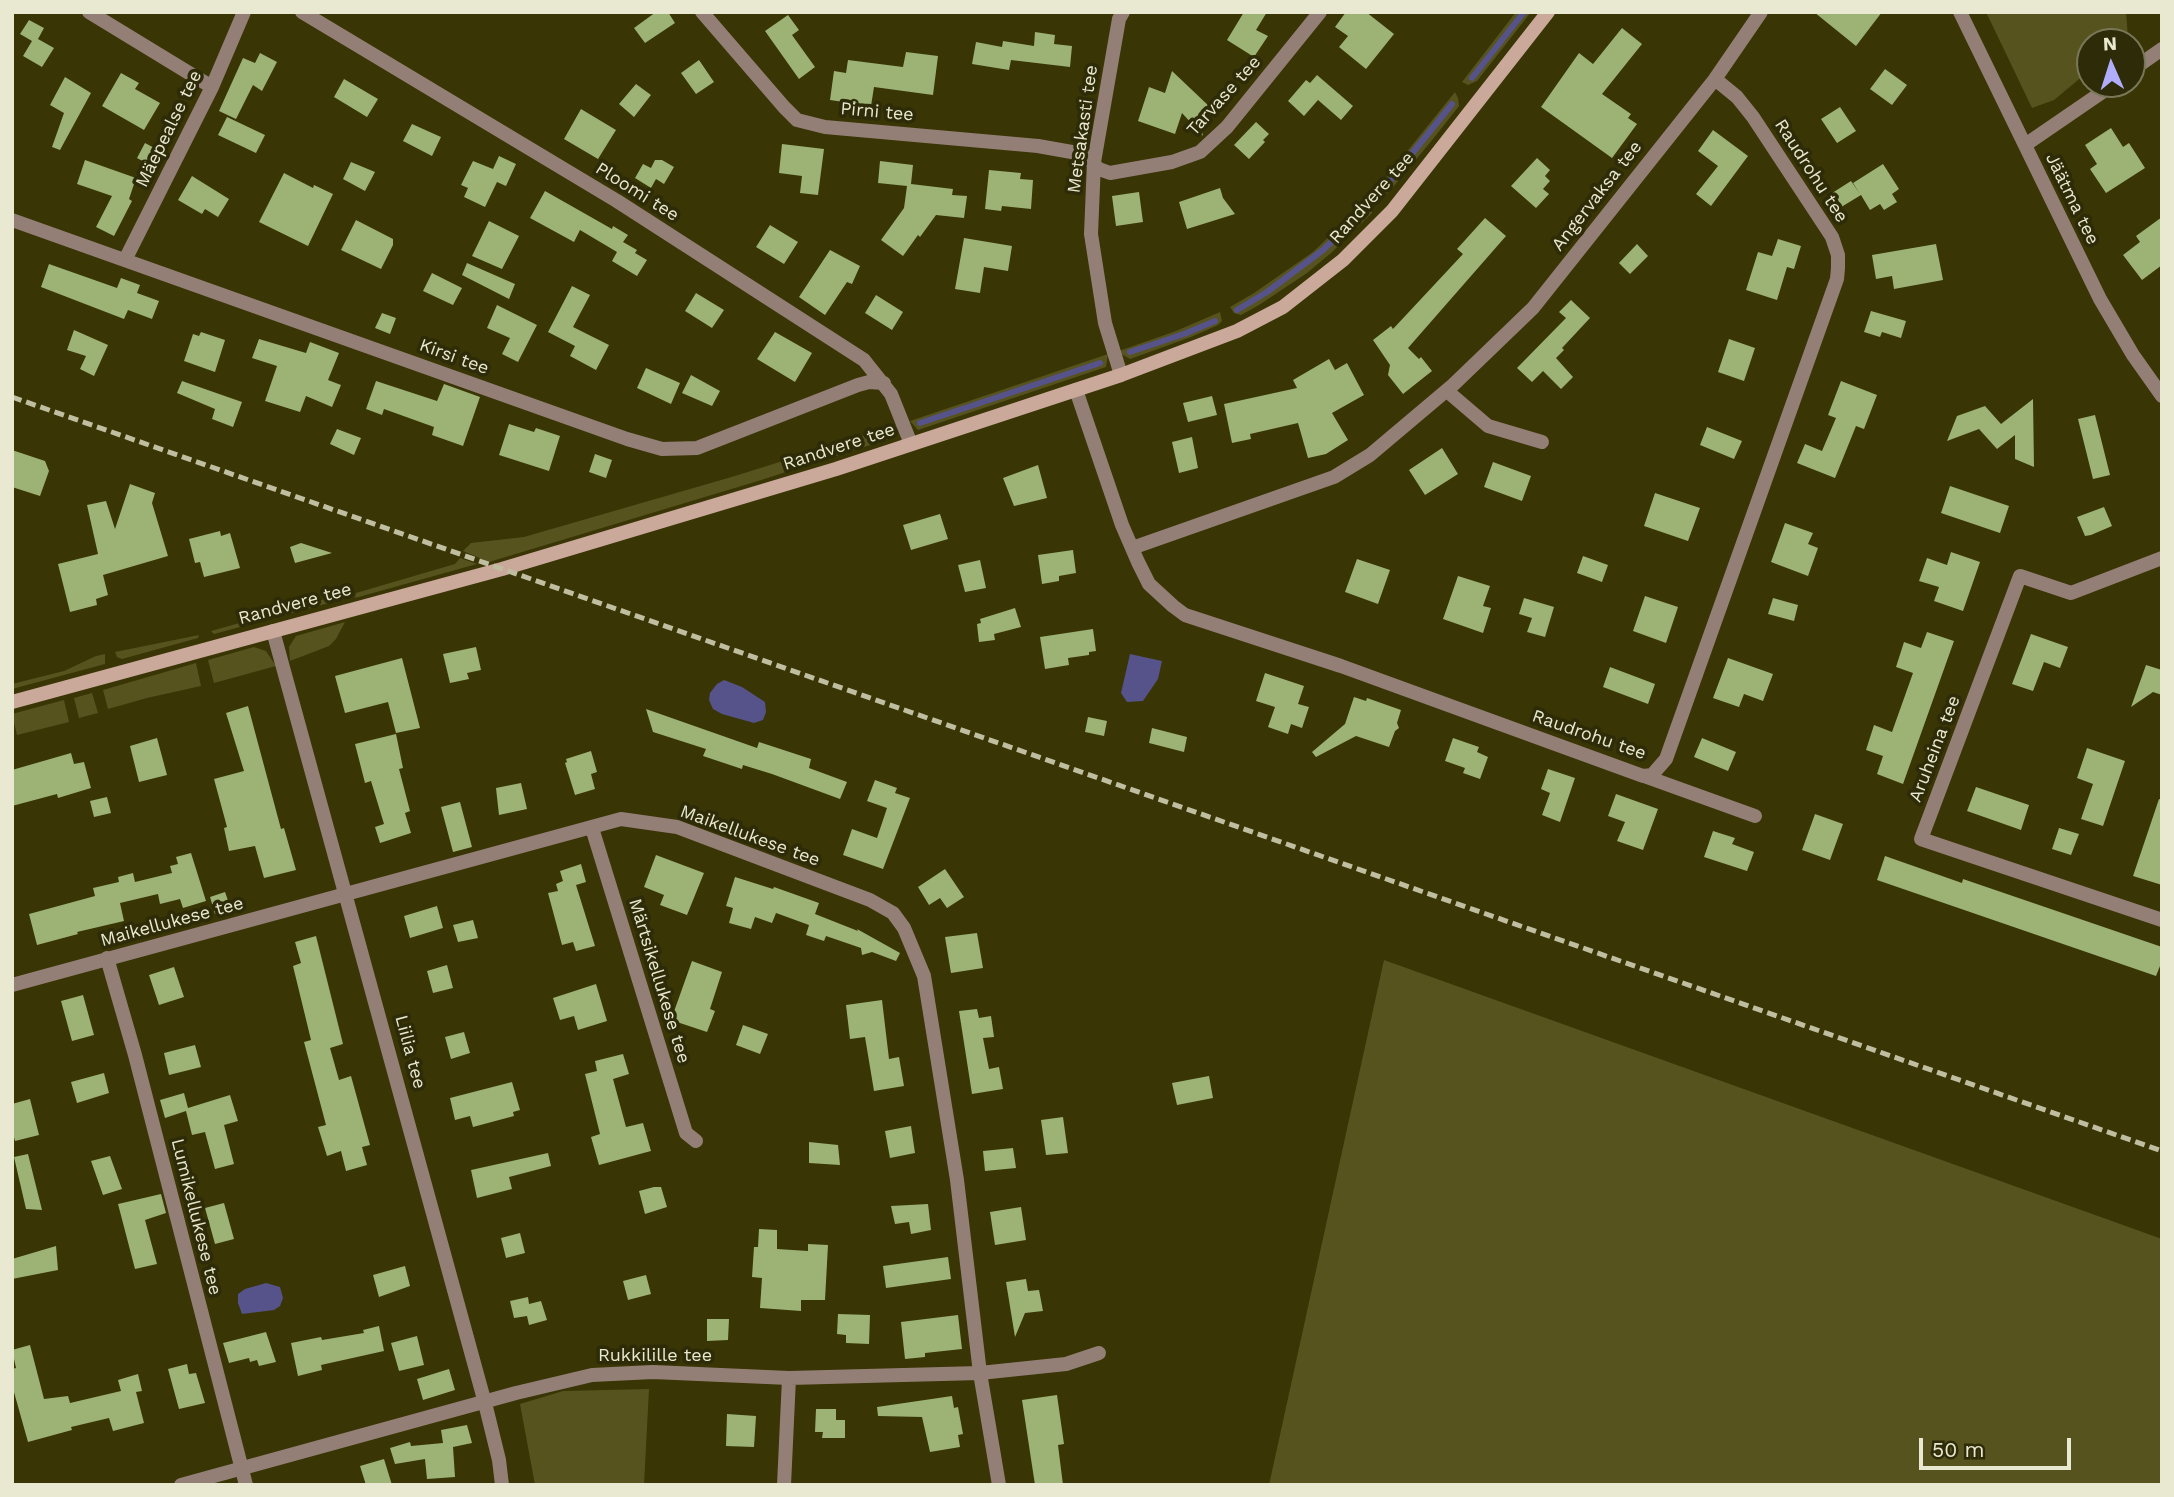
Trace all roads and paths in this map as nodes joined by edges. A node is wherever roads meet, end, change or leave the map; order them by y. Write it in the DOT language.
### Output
graph roads {
  1 [pos="89,12"];
  2 [pos="244,12"];
  3 [pos="302,12"];
  4 [pos="702,12"];
  5 [pos="1123,12"];
  6 [pos="1320,12"];
  7 [pos="1548,12"];
  8 [pos="1761,12"];
  9 [pos="1960,12"];
  10 [pos="2162,49"];
  11 [pos="2146,60"];
  12 [pos="1715,79"];
  13 [pos="212,87"];
  14 [pos="2094,98"];
  15 [pos="2025,145"];
  16 [pos="1094,162"];
  17 [pos="12,220"];
  18 [pos="125,260"];
  19 [pos="1121,375"];
  20 [pos="884,383"];
  21 [pos="1076,390"];
  22 [pos="1447,391"];
  23 [pos="2162,396"];
  24 [pos="1542,442"];
  25 [pos="911,444"];
  26 [pos="1132,548"];
  27 [pos="2162,558"];
  28 [pos="272,631"];
  29 [pos="12,702"];
  30 [pos="1643,776"];
  31 [pos="1755,816"];
  32 [pos="592,828"];
  33 [pos="345,896"];
  34 [pos="2162,920"];
  35 [pos="107,958"];
  36 [pos="12,985"];
  37 [pos="696,1141"];
  38 [pos="1099,1353"];
  39 [pos="980,1373"];
  40 [pos="789,1378"];
  41 [pos="485,1403"];
  42 [pos="243,1468"];
  43 [pos="181,1485"];
  44 [pos="246,1485"];
  45 [pos="502,1485"];
  46 [pos="784,1485"];
  47 [pos="999,1485"];
  1 -- 13 [label="street"];
  2 -- 13 [label="street, Mäepealse tee"];
  3 -- 20 [label="street, Ploomi tee"];
  4 -- 16 [label="street, Pirni tee"];
  5 -- 16 [label="street, Metsakasti tee"];
  6 -- 16 [label="street, Tarvase tee"];
  7 -- 19 [label="street, Randvere tee"];
  8 -- 12 [label="street, Angervaksa tee"];
  9 -- 15 [label="street, Jäätma tee"];
  10 -- 11 [label="street"];
  12 -- 22 [label="street, Angervaksa tee"];
  12 -- 30 [label="street, Raudrohu tee"];
  13 -- 18 [label="street, Mäepealse tee"];
  14 -- 15 [label="street"];
  15 -- 23 [label="street, Jäätma tee"];
  16 -- 19 [label="street, Metsakasti tee"];
  17 -- 18 [label="street, Kirsi tee"];
  18 -- 20 [label="street, Kirsi tee"];
  19 -- 21 [label="street, Randvere tee"];
  20 -- 25 [label="street, Ploomi tee"];
  21 -- 25 [label="street, Randvere tee"];
  21 -- 26 [label="street, Raudrohu tee"];
  22 -- 24 [label="street"];
  22 -- 26 [label="street, Angervaksa tee"];
  25 -- 28 [label="street, Randvere tee"];
  26 -- 30 [label="street, Raudrohu tee"];
  27 -- 34 [label="street, Aruheina tee"];
  28 -- 29 [label="street, Randvere tee"];
  28 -- 33 [label="street, Liilia tee"];
  30 -- 31 [label="street"];
  32 -- 33 [label="street, Maikellukese tee"];
  32 -- 37 [label="street, Märtsikellukese tee"];
  32 -- 39 [label="street, Maikellukese tee"];
  33 -- 35 [label="street, Maikellukese tee"];
  33 -- 41 [label="street, Liilia tee"];
  35 -- 36 [label="street, Maikellukese tee"];
  35 -- 42 [label="street, Lumikellukese tee"];
  38 -- 39 [label="street, Rukkilille tee"];
  39 -- 40 [label="street, Rukkilille tee"];
  39 -- 47 [label="street, Maikellukese tee"];
  40 -- 41 [label="street, Rukkilille tee"];
  40 -- 46 [label="street"];
  41 -- 42 [label="street, Rukkilille tee"];
  41 -- 45 [label="street, Liilia tee"];
  42 -- 43 [label="street, Rukkilille tee"];
  42 -- 44 [label="street, Lumikellukese tee"];
}
